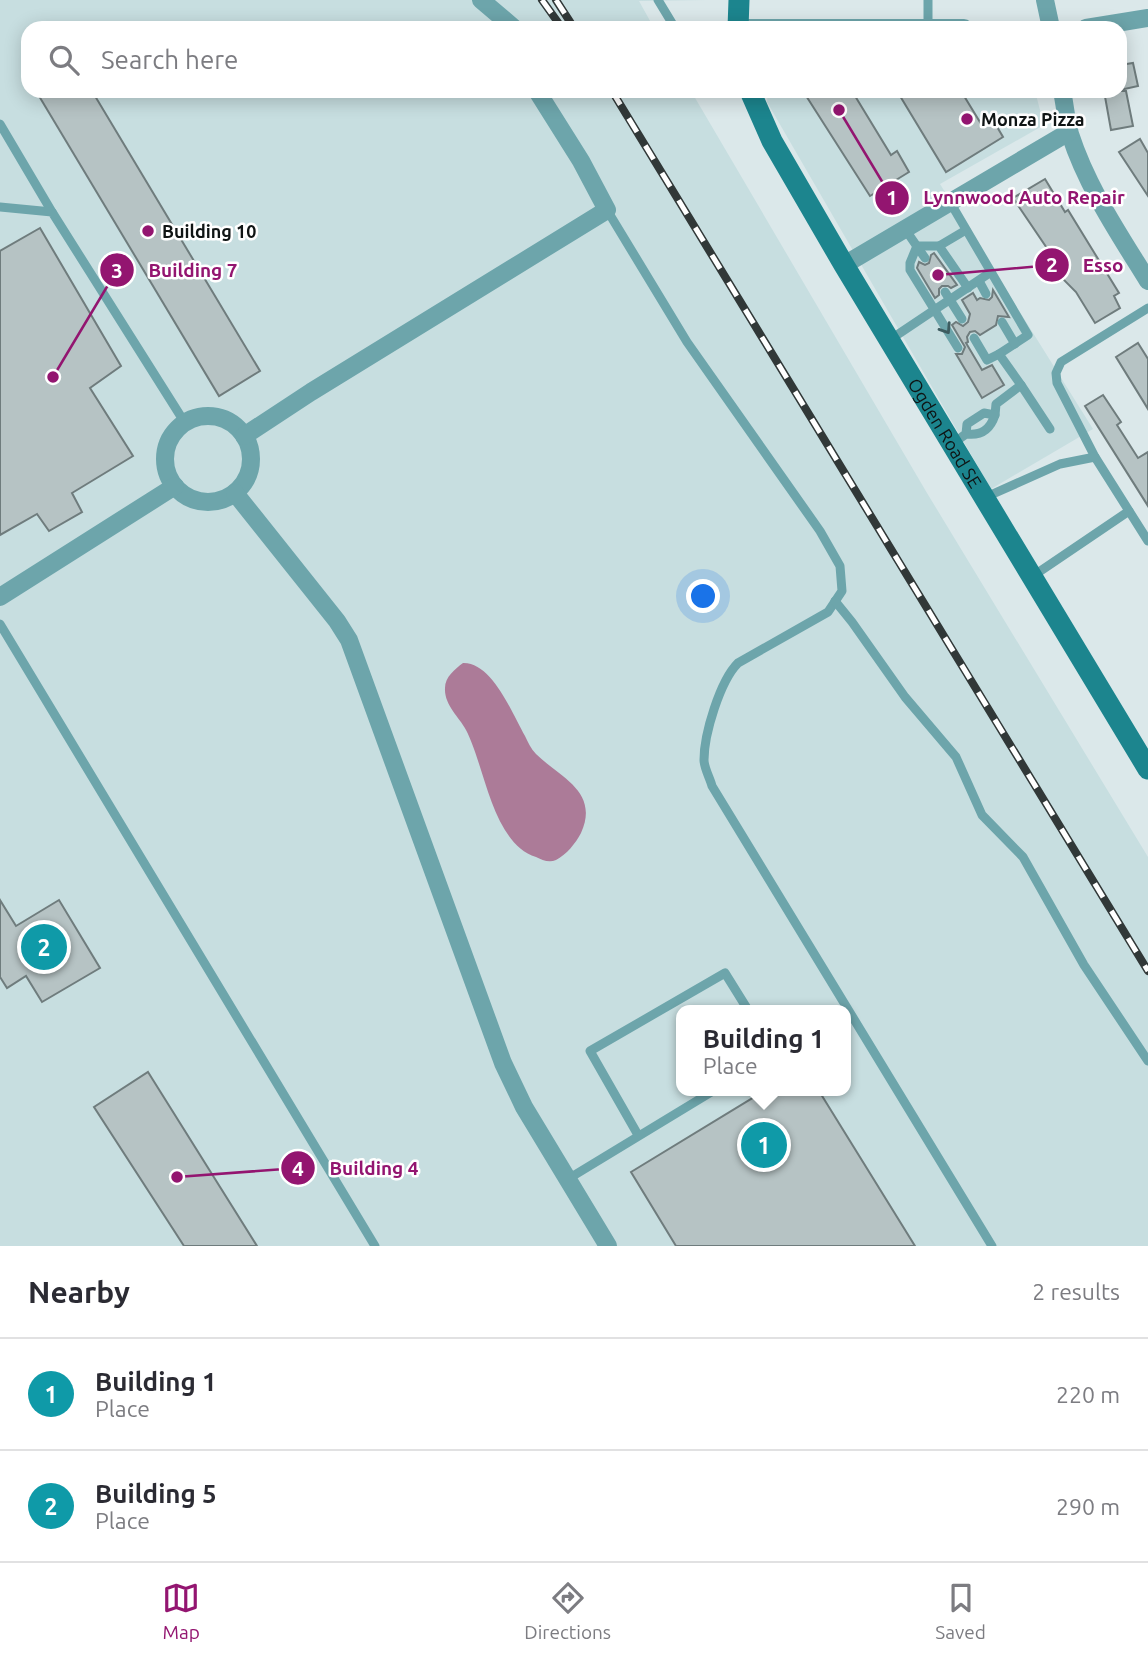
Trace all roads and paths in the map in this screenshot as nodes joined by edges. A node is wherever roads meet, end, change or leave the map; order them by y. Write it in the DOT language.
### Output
graph roads {
  1 [pos="481,0"];
  2 [pos="658,0"];
  3 [pos="738,0"];
  4 [pos="928,0"];
  5 [pos="1045,0"];
  6 [pos="1148,18"];
  7 [pos="506,21"];
  8 [pos="671,21"];
  9 [pos="736,21"];
  10 [pos="928,21"];
  11 [pos="1050,21"];
  12 [pos="1127,21"];
  13 [pos="541,98"];
  14 [pos="753,98"];
  15 [pos="1063,98"];
  16 [pos="0,124"];
  17 [pos="1069,132"];
  18 [pos="950,202"];
  19 [pos="1,208"];
  20 [pos="607,210"];
  21 [pos="52,212"];
  22 [pos="905,229"];
  23 [pos="966,230"];
  24 [pos="917,246"];
  25 [pos="939,246"];
  26 [pos="925,258"];
  27 [pos="844,265"];
  28 [pos="991,272"];
  29 [pos="979,281"];
  30 [pos="1148,281"];
  31 [pos="968,288"];
  32 [pos="986,294"];
  33 [pos="948,296"];
  34 [pos="1148,308"];
  35 [pos="934,311"];
  36 [pos="962,319"];
  37 [pos="1002,322"];
  38 [pos="974,338"];
  39 [pos="889,340"];
  40 [pos="1015,344"];
  41 [pos="958,348"];
  42 [pos="999,354"];
  43 [pos="1021,385"];
  44 [pos="989,394"];
  45 [pos="996,404"];
  46 [pos="995,415"];
  47 [pos="185,423"];
  48 [pos="1050,429"];
  49 [pos="244,436"];
  50 [pos="959,439"];
  51 [pos="1095,457"];
  52 [pos="175,486"];
  53 [pos="235,493"];
  54 [pos="984,498"];
  55 [pos="1129,511"];
  56 [pos="1148,541"];
  57 [pos="1032,577"];
  58 [pos="0,597"];
  59 [pos="835,601"];
  60 [pos="0,624"];
  61 [pos="1148,769"];
  62 [pos="745,1005"];
  63 [pos="844,1005"];
  64 [pos="851,1017"];
  65 [pos="1148,1061"];
  66 [pos="704,1096"];
  67 [pos="638,1135"];
  68 [pos="568,1179"];
  69 [pos="375,1246"];
  70 [pos="608,1246"];
  71 [pos="992,1246"];
  1 -- 7 [label="street"];
  2 -- 8 [label="lane"];
  3 -- 9 [label="street"];
  4 -- 10 [label="lane"];
  5 -- 11 [label="street"];
  6 -- 12 [label="street"];
  13 -- 20 [label="street"];
  14 -- 27 [label="street, Ogden Road SE"];
  15 -- 17 [label="street"];
  16 -- 21 [label="lane"];
  17 -- 18 [label="street"];
  17 -- 30 [label="street"];
  18 -- 22 [label="street"];
  18 -- 23 [label="lane"];
  19 -- 21 [label="lane"];
  20 -- 49 [label="street"];
  20 -- 59 [label="lane"];
  21 -- 47 [label="lane"];
  22 -- 24 [label="lane"];
  22 -- 27 [label="street"];
  23 -- 25 [label="lane"];
  23 -- 28 [label="lane"];
  24 -- 25 [label="lane"];
  24 -- 26 [label="lane"];
  24 -- 35 [label="lane"];
  25 -- 31 [label="lane"];
  27 -- 39 [label="street, Ogden Road SE"];
  28 -- 29 [label="lane"];
  28 -- 40 [label="lane"];
  29 -- 31 [label="lane"];
  29 -- 32 [label="lane"];
  31 -- 33 [label="lane"];
  33 -- 35 [label="lane"];
  33 -- 36 [label="lane"];
  34 -- 51 [label="lane"];
  35 -- 39 [label="lane"];
  35 -- 41 [label="lane, one-way"];
  37 -- 40 [label="lane"];
  38 -- 42 [label="lane"];
  39 -- 50 [label="street, Ogden Road SE"];
  40 -- 42 [label="lane"];
  42 -- 43 [label="lane"];
  43 -- 45 [label="lane"];
  43 -- 48 [label="lane"];
  44 -- 45 [label="lane"];
  45 -- 46 [label="lane"];
  46 -- 50 [label="lane"];
  46 -- 50 [label="lane"];
  47 -- 49 [label="street"];
  47 -- 52 [label="street"];
  49 -- 53 [label="street"];
  50 -- 54 [label="street, Ogden Road SE"];
  51 -- 54 [label="lane"];
  51 -- 55 [label="lane"];
  52 -- 53 [label="street"];
  52 -- 58 [label="street"];
  53 -- 68 [label="street"];
  54 -- 57 [label="street, Ogden Road SE"];
  55 -- 56 [label="lane"];
  55 -- 57 [label="lane"];
  57 -- 61 [label="street, Ogden Road SE"];
  59 -- 63 [label="lane"];
  59 -- 65 [label="lane"];
  60 -- 69 [label="lane"];
  62 -- 67 [label="lane"];
  64 -- 71 [label="lane"];
  66 -- 67 [label="lane"];
  67 -- 68 [label="lane"];
  68 -- 70 [label="street"];
}
